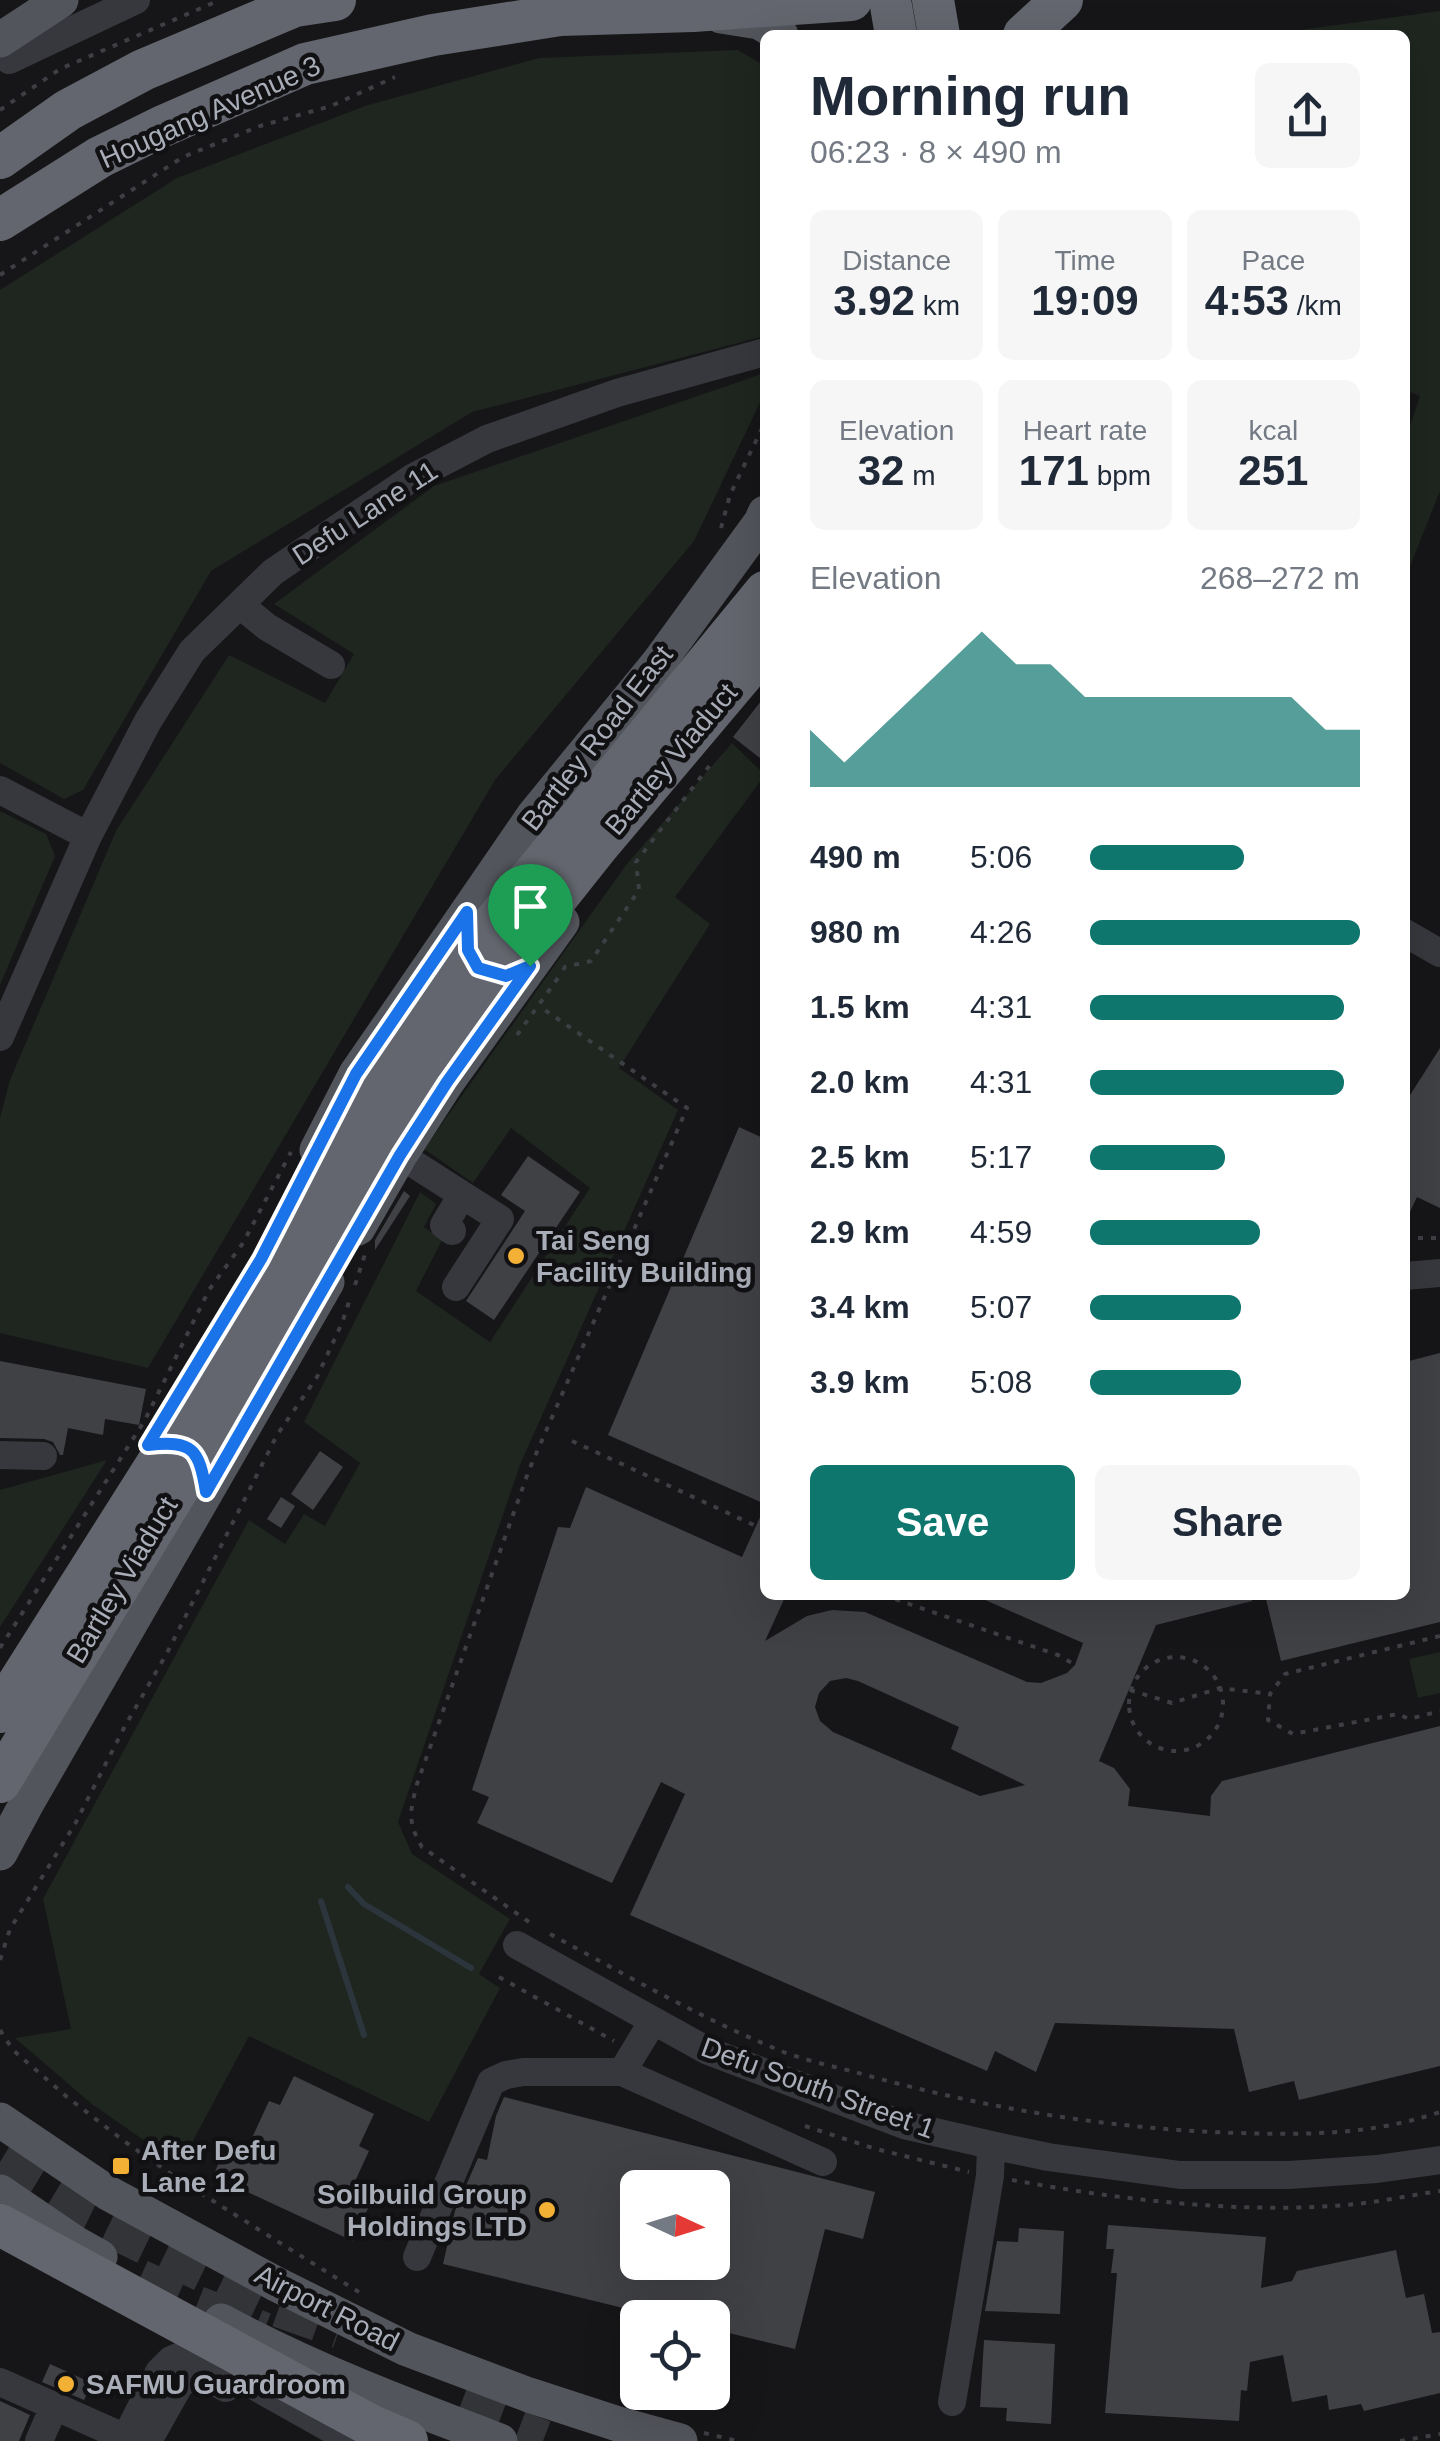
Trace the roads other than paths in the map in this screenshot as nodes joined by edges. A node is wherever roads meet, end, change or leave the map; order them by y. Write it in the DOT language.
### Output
graph roads {
  1 [pos="61,0"];
  2 [pos="136,0"];
  3 [pos="335,0"];
  4 [pos="851,0"];
  5 [pos="890,0"];
  6 [pos="933,0"];
  7 [pos="953,0"];
  8 [pos="1062,0"];
  9 [pos="693,11"];
  10 [pos="773,30"];
  11 [pos="895,30"];
  12 [pos="938,30"];
  13 [pos="957,30"];
  14 [pos="1029,30"];
  15 [pos="2,55"];
  16 [pos="0,158"];
  17 [pos="0,220"];
  18 [pos="760,353"];
  19 [pos="760,523"];
  20 [pos="760,598"];
  21 [pos="240,604"];
  22 [pos="760,654"];
  23 [pos="332,665"];
  24 [pos="760,674"];
  25 [pos="0,790"];
  26 [pos="88,836"];
  27 [pos="467,912"];
  28 [pos="1410,936"];
  29 [pos="1440,953"];
  30 [pos="530,966"];
  31 [pos="0,1037"];
  32 [pos="400,1155"];
  33 [pos="462,1194"];
  34 [pos="452,1230"];
  35 [pos="1440,1274"];
  36 [pos="1410,1276"];
  37 [pos="456,1288"];
  38 [pos="148,1445"];
  39 [pos="0,1455"];
  40 [pos="43,1456"];
  41 [pos="206,1492"];
  42 [pos="0,1684"];
  43 [pos="0,1712"];
  44 [pos="0,1782"];
  45 [pos="0,1853"];
  46 [pos="522,1934"];
  47 [pos="653,2021"];
  48 [pos="622,2072"];
  49 [pos="0,2111"];
  50 [pos="14,2130"];
  51 [pos="991,2145"];
  52 [pos="1440,2160"];
  53 [pos="823,2162"];
  54 [pos="0,2192"];
  55 [pos="0,2224"];
  56 [pos="417,2256"];
  57 [pos="0,2382"];
  58 [pos="952,2402"];
  59 [pos="54,2408"];
  60 [pos="585,2427"];
  61 [pos="94,2433"];
  62 [pos="692,2437"];
  63 [pos="133,2440"];
  64 [pos="39,2441"];
  65 [pos="324,2441"];
  66 [pos="352,2441"];
  67 [pos="407,2441"];
  68 [pos="500,2441"];
  1 -- 15 [label="main road"];
  2 -- 15 [label="street"];
  3 -- 16 [label="highway"];
  4 -- 9 [label="highway, Hougang Avenue 3"];
  5 -- 11 [label="highway"];
  6 -- 12 [label="highway"];
  7 -- 13 [label="main road"];
  8 -- 14 [label="highway"];
  9 -- 10 [label="main road"];
  9 -- 17 [label="highway, Hougang Avenue 3"];
  18 -- 21 [label="street, Defu Lane 11"];
  19 -- 27 [label="main road, Bartley Road East"];
  20 -- 43 [label="highway, Bartley Viaduct"];
  21 -- 23 [label="street"];
  21 -- 26 [label="street, Defu Lane 11"];
  22 -- 44 [label="highway, Bartley Viaduct"];
  24 -- 30 [label="main road"];
  25 -- 26 [label="street"];
  26 -- 31 [label="street, Defu Lane 11"];
  27 -- 30 [label="main road"];
  27 -- 38 [label="main road, Bartley Road East"];
  28 -- 29 [label="street"];
  30 -- 32 [label="main road"];
  32 -- 33 [label="street"];
  32 -- 41 [label="main road"];
  33 -- 34 [label="street"];
  33 -- 37 [label="street"];
  35 -- 36 [label="street"];
  38 -- 41 [label="main road"];
  38 -- 42 [label="main road, Bartley Road East"];
  39 -- 40 [label="street"];
  41 -- 45 [label="main road"];
  46 -- 47 [label="street, Defu South Street 1"];
  47 -- 48 [label="street"];
  47 -- 51 [label="street, Defu South Street 1"];
  48 -- 53 [label="street"];
  48 -- 56 [label="street"];
  49 -- 50 [label="main road, Airport Road"];
  50 -- 60 [label="main road, Airport Road"];
  51 -- 52 [label="street, Defu South Street 1"];
  51 -- 58 [label="street"];
  54 -- 68 [label="main road, Airport Road"];
  55 -- 67 [label="highway"];
  57 -- 59 [label="street"];
  59 -- 61 [label="street"];
  59 -- 64 [label="street"];
  60 -- 62 [label="main road, Airport Road"];
  61 -- 63 [label="street"];
  63 -- 65 [label="street"];
  63 -- 66 [label="street"];
}
